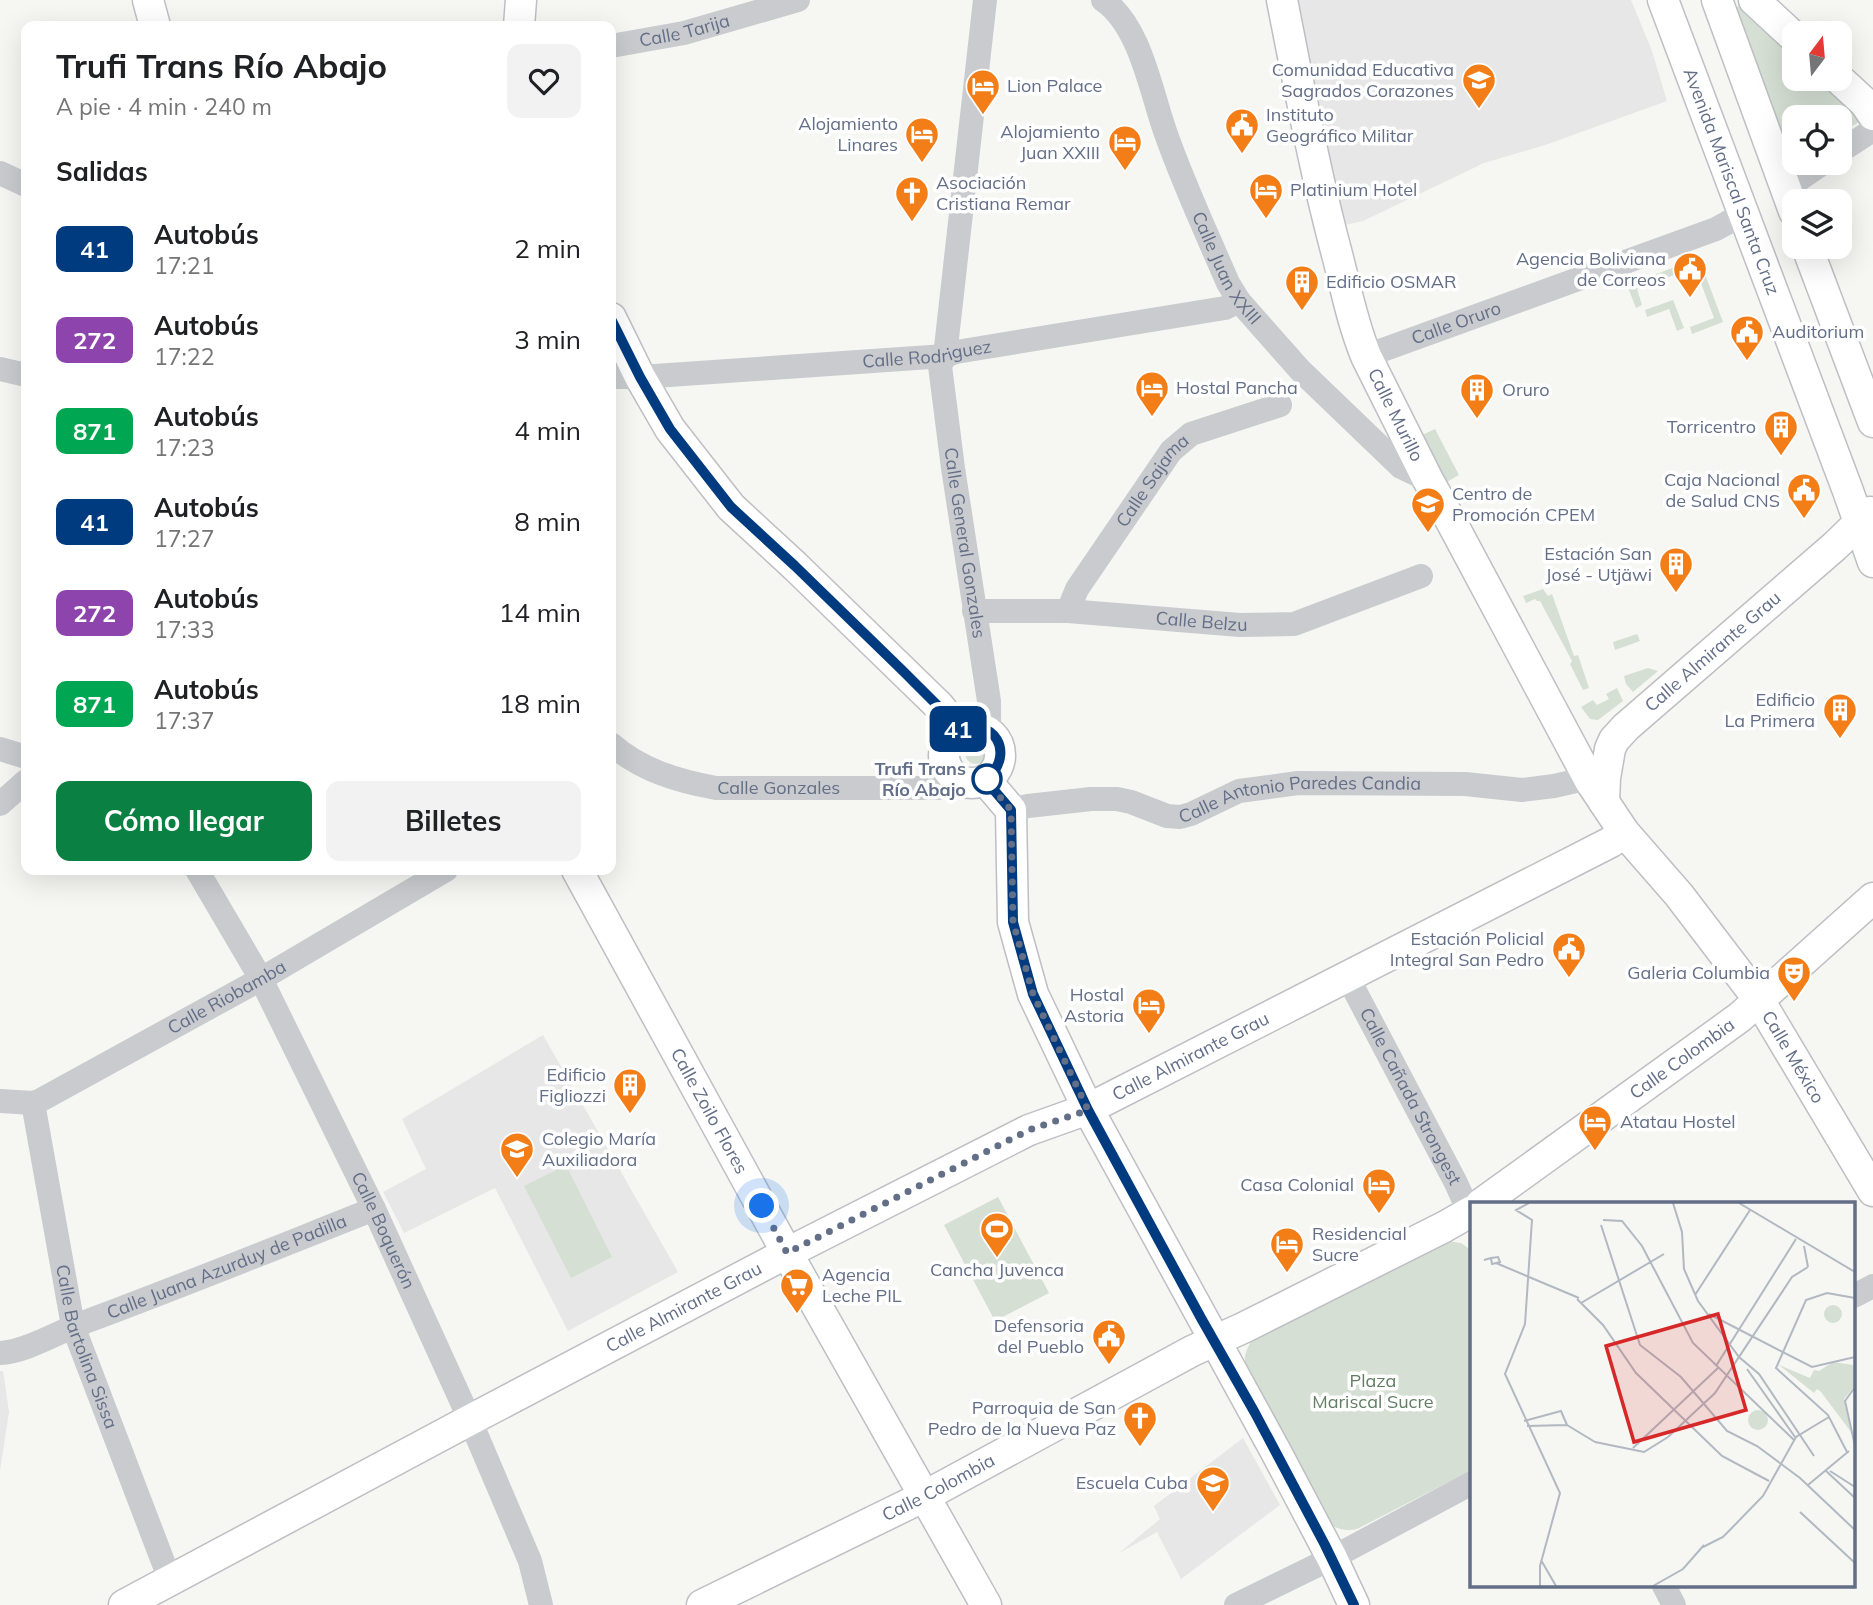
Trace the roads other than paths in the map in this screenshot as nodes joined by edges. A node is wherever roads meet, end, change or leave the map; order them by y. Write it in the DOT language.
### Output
graph roads {
  1 [pos="148,0"];
  2 [pos="521,0"];
  3 [pos="798,0"];
  4 [pos="985,0"];
  5 [pos="1103,0"];
  6 [pos="1282,0"];
  7 [pos="1663,0"];
  8 [pos="1717,0"];
  9 [pos="1754,0"];
  10 [pos="154,21"];
  11 [pos="519,21"];
  12 [pos="1782,26"];
  13 [pos="616,45"];
  14 [pos="1852,91"];
  15 [pos="1873,115"];
  16 [pos="1873,130"];
  17 [pos="1852,144"];
  18 [pos="0,173"];
  19 [pos="1812,175"];
  20 [pos="21,183"];
  21 [pos="1785,189"];
  22 [pos="1799,189"];
  23 [pos="1782,202"];
  24 [pos="1743,214"];
  25 [pos="1812,259"];
  26 [pos="1240,301"];
  27 [pos="616,328"];
  28 [pos="945,356"];
  29 [pos="1366,356"];
  30 [pos="0,369"];
  31 [pos="21,374"];
  32 [pos="616,377"];
  33 [pos="640,377"];
  34 [pos="1280,405"];
  35 [pos="1873,422"];
  36 [pos="1427,480"];
  37 [pos="1866,516"];
  38 [pos="1873,562"];
  39 [pos="1420,576"];
  40 [pos="975,611"];
  41 [pos="1068,611"];
  42 [pos="958,730"];
  43 [pos="989,731"];
  44 [pos="616,748"];
  45 [pos="0,749"];
  46 [pos="21,755"];
  47 [pos="973,779"];
  48 [pos="21,785"];
  49 [pos="1597,791"];
  50 [pos="0,804"];
  51 [pos="1011,810"];
  52 [pos="1624,832"];
  53 [pos="200,875"];
  54 [pos="438,875"];
  55 [pos="580,875"];
  56 [pos="1873,898"];
  57 [pos="1347,976"];
  58 [pos="261,979"];
  59 [pos="1759,1000"];
  60 [pos="0,1101"];
  61 [pos="33,1103"];
  62 [pos="1088,1110"];
  63 [pos="1873,1191"];
  64 [pos="1488,1202"];
  65 [pos="1470,1205"];
  66 [pos="374,1209"];
  67 [pos="1470,1214"];
  68 [pos="787,1253"];
  69 [pos="1873,1286"];
  70 [pos="1856,1295"];
  71 [pos="73,1326"];
  72 [pos="1215,1342"];
  73 [pos="0,1353"];
  74 [pos="470,1420"];
  75 [pos="1470,1484"];
  76 [pos="925,1496"];
  77 [pos="1332,1558"];
  78 [pos="170,1580"];
  79 [pos="1665,1588"];
  80 [pos="124,1605"];
  81 [pos="541,1605"];
  82 [pos="702,1605"];
  83 [pos="986,1605"];
  84 [pos="1236,1605"];
  85 [pos="1354,1605"];
  86 [pos="1674,1605"];
  1 -- 10 [label="main road"];
  2 -- 11 [label="main road"];
  3 -- 13 [label="street, Calle Tarija"];
  4 -- 28 [label="street, Calle General Gonzales"];
  5 -- 26 [label="street, Calle Juan XXIII"];
  6 -- 29 [label="main road, Calle Murillo"];
  7 -- 24 [label="main road, Avenida Mariscal Santa Cruz"];
  8 -- 21 [label="main road"];
  9 -- 12 [label="main road"];
  14 -- 15 [label="main road"];
  16 -- 17 [label="street"];
  18 -- 20 [label="street"];
  19 -- 22 [label="street"];
  23 -- 24 [label="main road"];
  24 -- 29 [label="street, Calle Oruro"];
  24 -- 37 [label="main road, Avenida Mariscal Santa Cruz"];
  25 -- 35 [label="main road"];
  26 -- 28 [label="street, Calle Rodriguez"];
  26 -- 36 [label="street, Calle Juan XXIII"];
  27 -- 33 [label="main road"];
  28 -- 33 [label="street, Calle Rodriguez"];
  28 -- 40 [label="street, Calle General Gonzales"];
  29 -- 36 [label="main road, Calle Murillo"];
  30 -- 31 [label="street"];
  32 -- 33 [label="street, Calle Rodriguez"];
  33 -- 42 [label="main road"];
  34 -- 41 [label="street, Calle Sajama"];
  36 -- 49 [label="main road, Calle Murillo"];
  37 -- 38 [label="main road, Avenida Mariscal Santa Cruz"];
  37 -- 49 [label="main road, Calle Almirante Grau"];
  39 -- 41 [label="street, Calle Belzu"];
  40 -- 41 [label="street, Calle Belzu"];
  40 -- 43 [label="street, Calle General Gonzales"];
  42 -- 43 [label="main road"];
  42 -- 47 [label="main road"];
  43 -- 47 [label="main road"];
  44 -- 47 [label="street, Calle Gonzales"];
  45 -- 46 [label="street"];
  47 -- 51 [label="main road"];
  48 -- 50 [label="street"];
  49 -- 51 [label="street, Calle Antonio Paredes Candia"];
  49 -- 52 [label="main road, Calle Murillo"];
  51 -- 62 [label="main road"];
  52 -- 57 [label="main road, Calle Almirante Grau"];
  52 -- 59 [label="main road, Calle México"];
  53 -- 58 [label="street, Calle Boquerón"];
  54 -- 58 [label="street, Calle Riobamba"];
  55 -- 68 [label="main road, Calle Zoilo Flores"];
  56 -- 59 [label="main road, Calle Colombia"];
  57 -- 62 [label="main road, Calle Almirante Grau"];
  57 -- 65 [label="street, Calle Cañada Strongest"];
  58 -- 61 [label="street, Calle Riobamba"];
  58 -- 66 [label="street, Calle Boquerón"];
  59 -- 63 [label="main road, Calle México"];
  59 -- 64 [label="main road, Calle Colombia"];
  60 -- 61 [label="street"];
  61 -- 71 [label="street, Calle Bartolina Sissa"];
  62 -- 68 [label="main road, Calle Almirante Grau"];
  62 -- 72 [label="main road"];
  66 -- 71 [label="street, Calle Juana Azurduy de Padilla"];
  66 -- 74 [label="street, Calle Boquerón"];
  67 -- 72 [label="main road, Calle Colombia"];
  68 -- 74 [label="main road, Calle Almirante Grau"];
  68 -- 76 [label="main road, Calle Zoilo Flores"];
  69 -- 70 [label="street"];
  71 -- 73 [label="street, Calle Juana Azurduy de Padilla"];
  71 -- 78 [label="street, Calle Bartolina Sissa"];
  72 -- 76 [label="main road, Calle Colombia"];
  72 -- 77 [label="main road"];
  74 -- 78 [label="main road, Calle Almirante Grau"];
  74 -- 81 [label="street, Calle Boquerón"];
  75 -- 77 [label="street"];
  76 -- 82 [label="main road, Calle Colombia"];
  76 -- 83 [label="main road, Calle Zoilo Flores"];
  77 -- 84 [label="street"];
  77 -- 85 [label="main road"];
  78 -- 80 [label="main road, Calle Almirante Grau"];
  79 -- 86 [label="street"];
}
